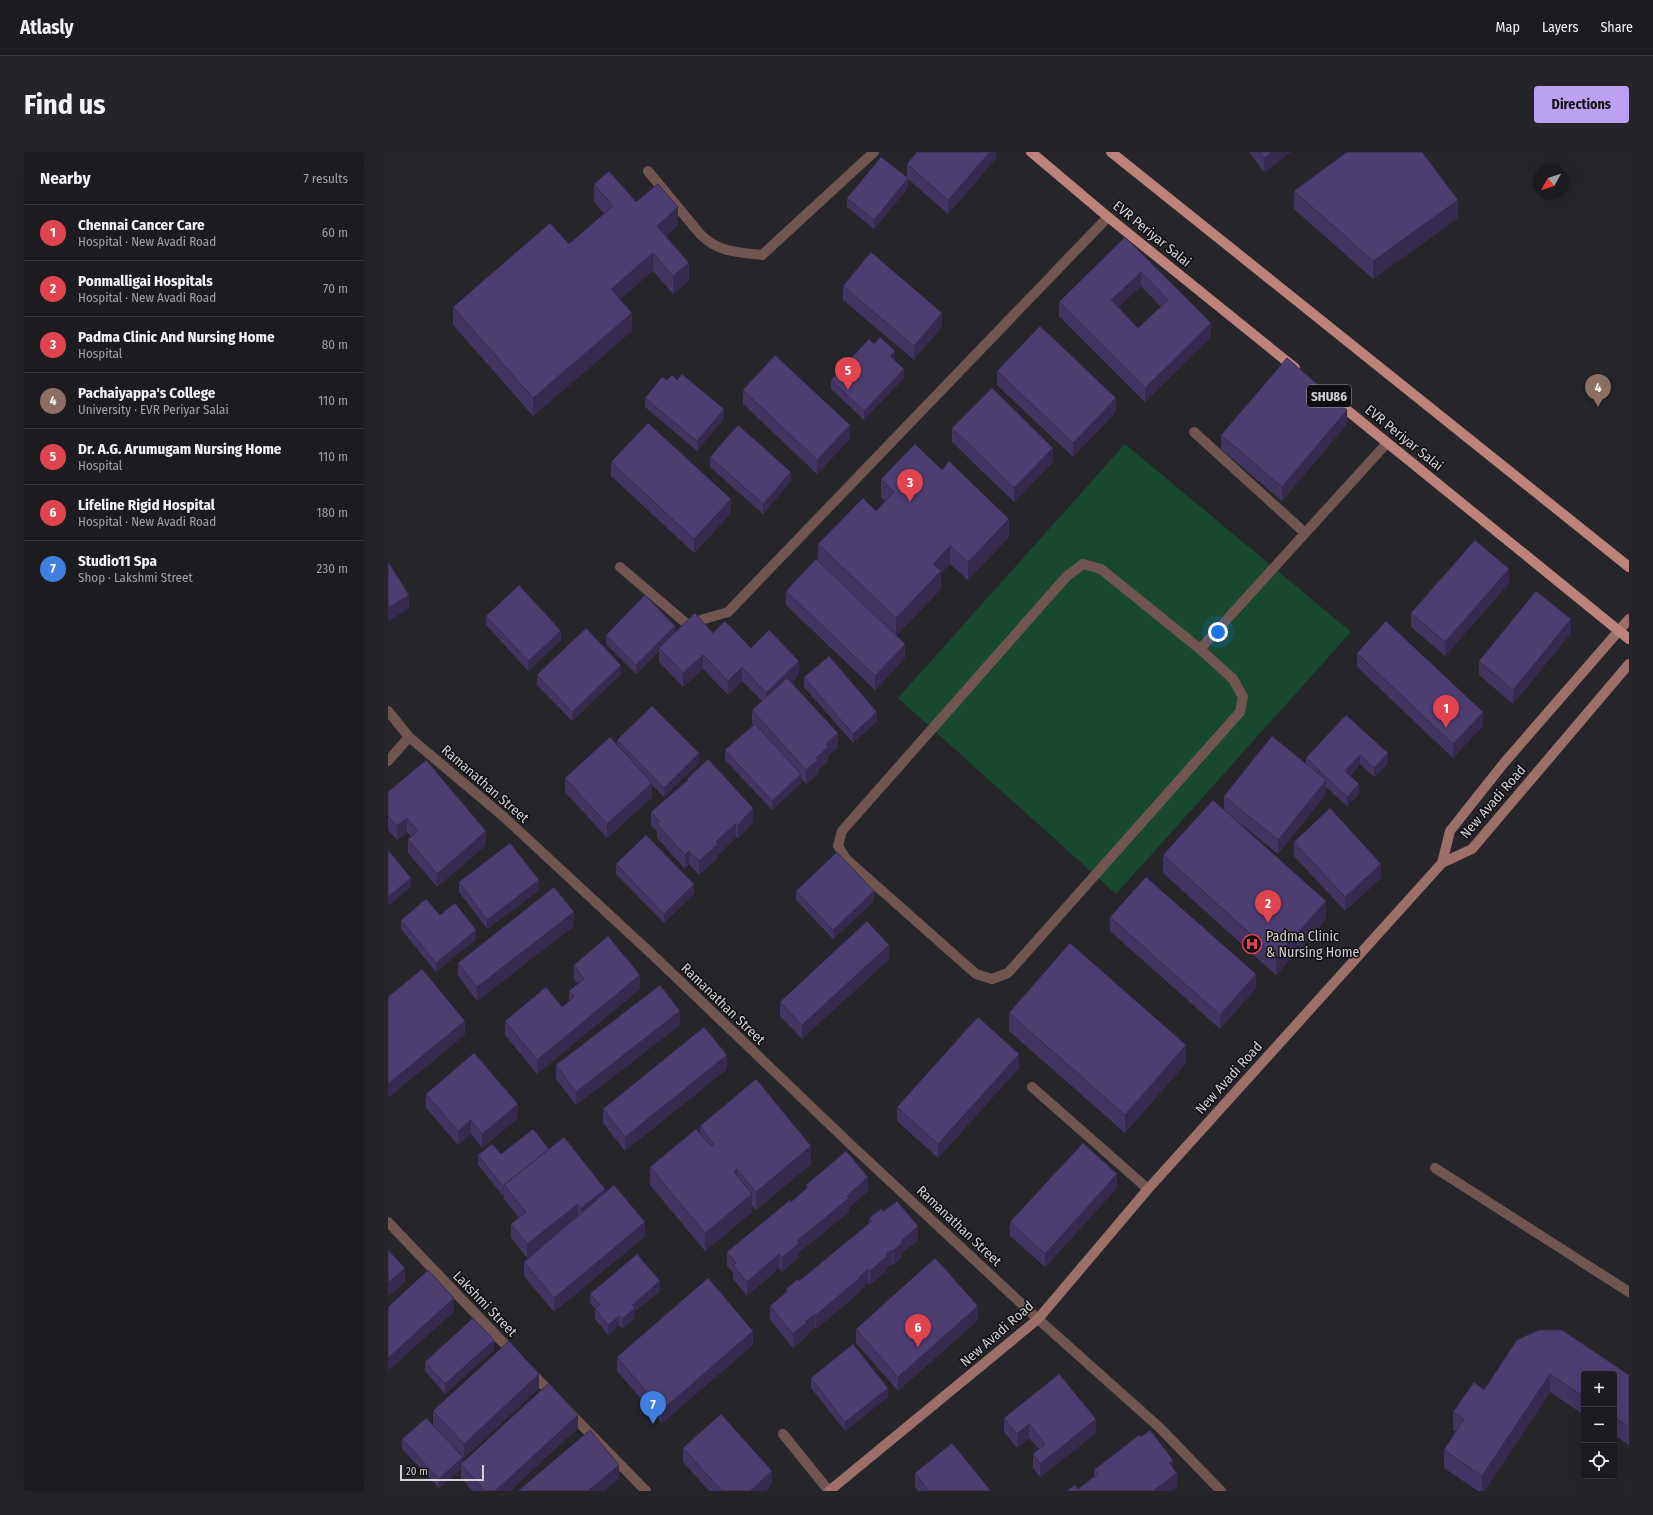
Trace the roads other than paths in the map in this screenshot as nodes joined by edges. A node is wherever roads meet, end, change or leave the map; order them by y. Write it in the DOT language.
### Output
graph roads {
  1 [pos="874,152"];
  2 [pos="1031,152"];
  3 [pos="1111,152"];
  4 [pos="648,171"];
  5 [pos="1108,217"];
  6 [pos="1300,373"];
  7 [pos="1332,398"];
  8 [pos="1194,432"];
  9 [pos="1387,443"];
  10 [pos="1305,533"];
  11 [pos="620,566"];
  12 [pos="1629,566"];
  13 [pos="1629,619"];
  14 [pos="1619,631"];
  15 [pos="1629,639"];
  16 [pos="1200,649"];
  17 [pos="1629,664"];
  18 [pos="388,711"];
  19 [pos="409,737"];
  20 [pos="388,761"];
  21 [pos="1442,863"];
  22 [pos="1032,1088"];
  23 [pos="1435,1168"];
  24 [pos="1148,1189"];
  25 [pos="388,1222"];
  26 [pos="1629,1292"];
  27 [pos="1038,1319"];
  28 [pos="783,1434"];
  29 [pos="646,1491"];
  30 [pos="829,1491"];
  31 [pos="1221,1491"];
  1 -- 4 [label="street"];
  2 -- 5 [label="main road, EVR Periyar Salai / SHU86"];
  3 -- 12 [label="main road"];
  5 -- 6 [label="main road, EVR Periyar Salai / SHU86"];
  5 -- 11 [label="street"];
  7 -- 9 [label="main road, EVR Periyar Salai / SHU86"];
  8 -- 10 [label="street"];
  9 -- 10 [label="street"];
  9 -- 14 [label="main road, EVR Periyar Salai / SHU86"];
  10 -- 16 [label="street"];
  13 -- 14 [label="main road"];
  14 -- 15 [label="main road, EVR Periyar Salai / SHU86"];
  14 -- 21 [label="main road"];
  16 -- 16 [label="street"];
  17 -- 21 [label="main road, New Avadi Road"];
  18 -- 19 [label="street, Ramanathan Street"];
  19 -- 20 [label="street"];
  19 -- 27 [label="street, Ramanathan Street"];
  21 -- 24 [label="main road, New Avadi Road"];
  22 -- 24 [label="street"];
  23 -- 26 [label="street"];
  24 -- 27 [label="main road, New Avadi Road"];
  25 -- 29 [label="street, Lakshmi Street"];
  27 -- 30 [label="main road, New Avadi Road"];
  27 -- 31 [label="street, Ramanathan Street"];
  28 -- 30 [label="street"];
}
